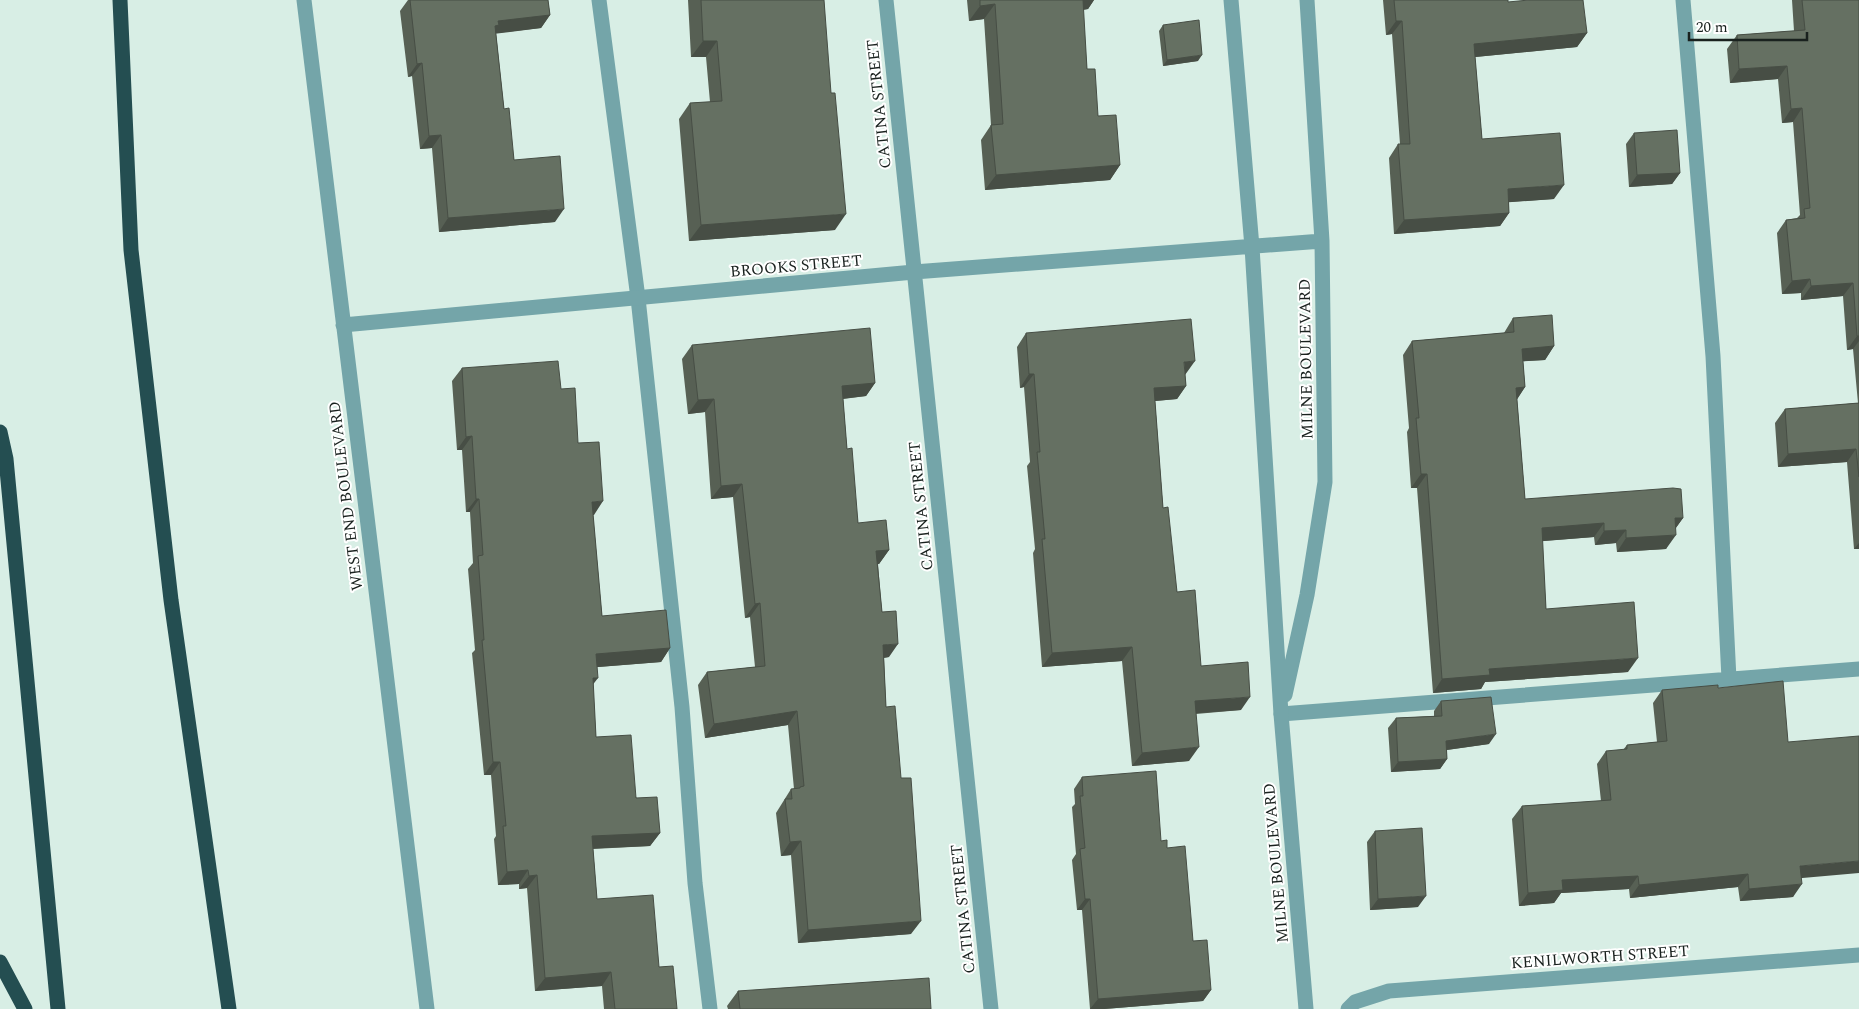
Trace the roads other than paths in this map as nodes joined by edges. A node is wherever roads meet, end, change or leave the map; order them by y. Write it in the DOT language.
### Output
graph roads {
  1 [pos="120,0"];
  2 [pos="304,0"];
  3 [pos="599,0"];
  4 [pos="886,0"];
  5 [pos="1231,0"];
  6 [pos="1307,0"];
  7 [pos="1683,0"];
  8 [pos="1322,241"];
  9 [pos="1252,247"];
  10 [pos="914,272"];
  11 [pos="638,298"];
  12 [pos="343,324"];
  13 [pos="0,432"];
  14 [pos="1859,669"];
  15 [pos="1729,679"];
  16 [pos="1281,714"];
  17 [pos="1859,955"];
  18 [pos="0,962"];
  19 [pos="26,1009"];
  20 [pos="58,1009"];
  21 [pos="229,1009"];
  22 [pos="427,1009"];
  23 [pos="710,1009"];
  24 [pos="991,1009"];
  25 [pos="1306,1009"];
  26 [pos="1348,1009"];
  1 -- 21 [label="highway"];
  2 -- 12 [label="street, WEST END BOULEVARD"];
  3 -- 11 [label="street"];
  4 -- 10 [label="street, CATINA STREET"];
  5 -- 9 [label="street, MILNE BOULEVARD"];
  6 -- 8 [label="street, MILNE BOULEVARD"];
  7 -- 15 [label="street"];
  8 -- 9 [label="street, BROOKS STREET"];
  8 -- 16 [label="street, MILNE BOULEVARD"];
  9 -- 10 [label="street, BROOKS STREET"];
  9 -- 16 [label="street, MILNE BOULEVARD"];
  10 -- 11 [label="street, BROOKS STREET"];
  10 -- 24 [label="street, CATINA STREET"];
  11 -- 12 [label="street, BROOKS STREET"];
  11 -- 23 [label="street"];
  12 -- 22 [label="street, WEST END BOULEVARD"];
  13 -- 20 [label="highway"];
  14 -- 15 [label="street"];
  15 -- 16 [label="street"];
  16 -- 25 [label="street, MILNE BOULEVARD"];
  17 -- 26 [label="street, KENILWORTH STREET"];
  18 -- 19 [label="highway"];
}
